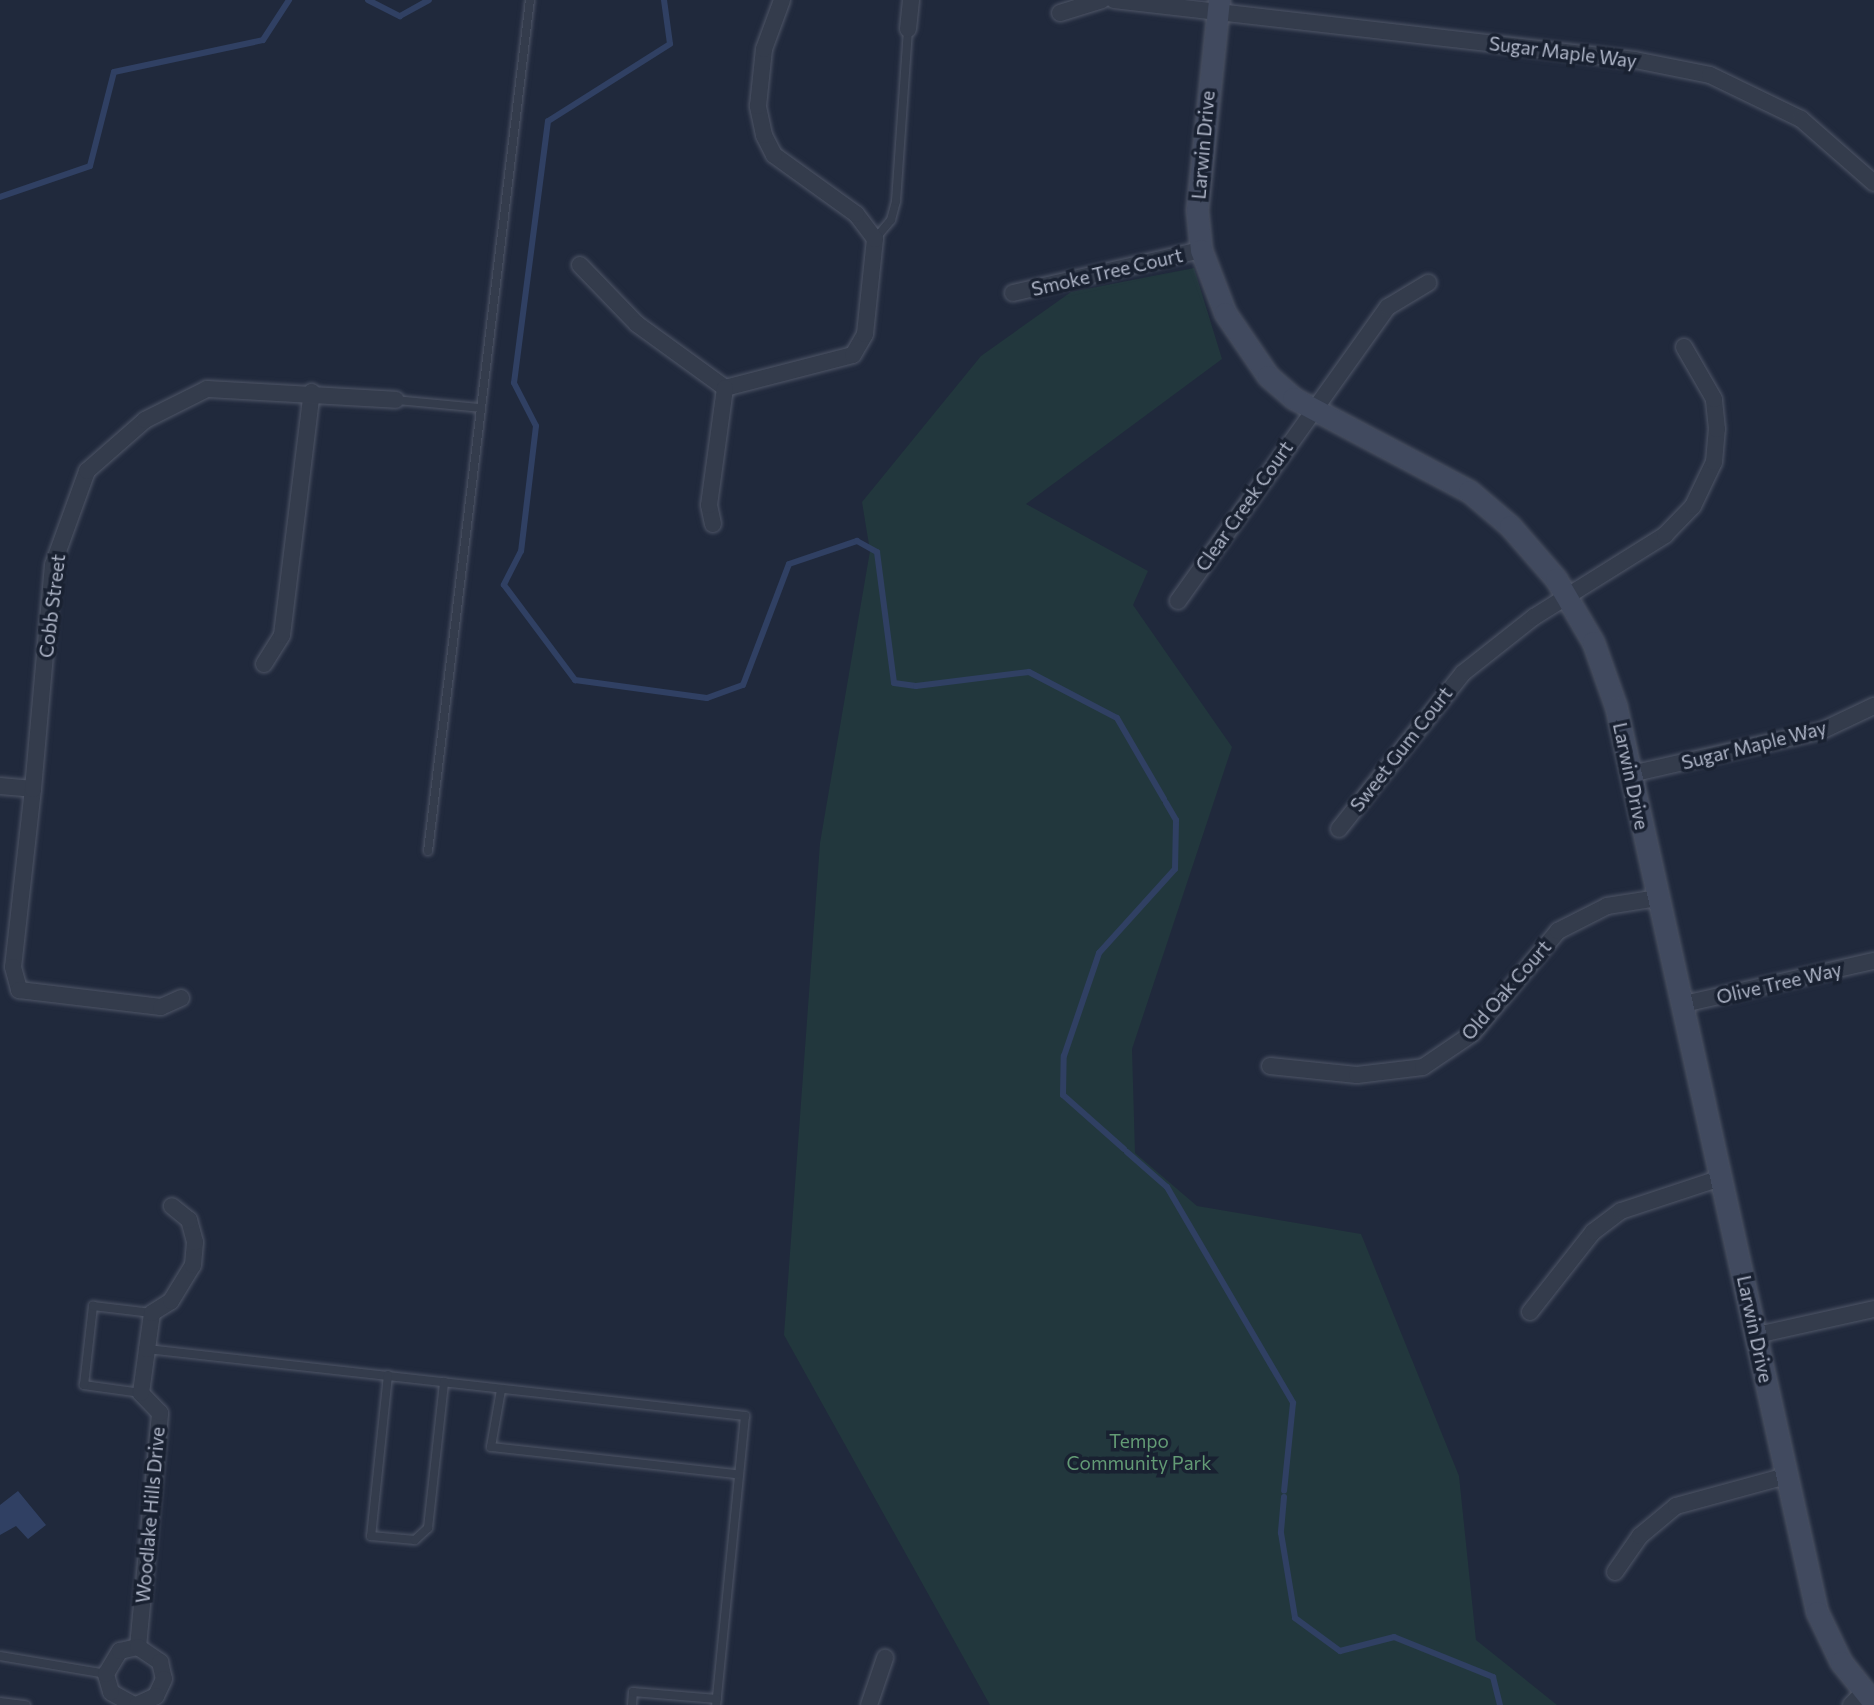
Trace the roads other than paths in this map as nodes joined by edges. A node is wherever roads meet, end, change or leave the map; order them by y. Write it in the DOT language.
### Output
graph roads {
  1 [pos="530,0"];
  2 [pos="782,0"];
  3 [pos="911,0"];
  4 [pos="1102,0"];
  5 [pos="1114,0"];
  6 [pos="1218,6"];
  7 [pos="1060,13"];
  8 [pos="908,29"];
  9 [pos="1874,183"];
  10 [pos="875,239"];
  11 [pos="1201,250"];
  12 [pos="580,265"];
  13 [pos="1427,283"];
  14 [pos="1013,293"];
  15 [pos="1684,347"];
  16 [pos="725,388"];
  17 [pos="312,392"];
  18 [pos="396,400"];
  19 [pos="481,408"];
  20 [pos="1310,411"];
  21 [pos="713,524"];
  22 [pos="1568,597"];
  23 [pos="1178,601"];
  24 [pos="264,664"];
  25 [pos="1874,706"];
  26 [pos="1631,774"];
  27 [pos="0,786"];
  28 [pos="33,789"];
  29 [pos="1339,829"];
  30 [pos="428,851"];
  31 [pos="1658,898"];
  32 [pos="1874,961"];
  33 [pos="181,998"];
  34 [pos="1684,1004"];
  35 [pos="1269,1066"];
  36 [pos="1721,1178"];
  37 [pos="172,1206"];
  38 [pos="1874,1309"];
  39 [pos="1530,1312"];
  40 [pos="152,1313"];
  41 [pos="1757,1335"];
  42 [pos="147,1349"];
  43 [pos="388,1375"];
  44 [pos="444,1382"];
  45 [pos="501,1390"];
  46 [pos="141,1393"];
  47 [pos="736,1474"];
  48 [pos="1786,1476"];
  49 [pos="1615,1572"];
  50 [pos="138,1647"];
  51 [pos="0,1656"];
  52 [pos="885,1658"];
  53 [pos="106,1674"];
  54 [pos="158,1700"];
  55 [pos="1862,1701"];
  56 [pos="0,1702"];
  57 [pos="717,1702"];
  58 [pos="26,1705"];
  59 [pos="135,1705"];
  60 [pos="632,1705"];
  61 [pos="869,1705"];
  1 -- 19 [label="lane"];
  2 -- 10 [label="street"];
  3 -- 8 [label="street"];
  4 -- 7 [label="street"];
  5 -- 6 [label="street, Sugar Maple Way"];
  6 -- 9 [label="street, Sugar Maple Way"];
  6 -- 11 [label="street, Larwin Drive"];
  8 -- 10 [label="lane"];
  10 -- 16 [label="street"];
  11 -- 14 [label="street, Smoke Tree Court"];
  11 -- 20 [label="street, Larwin Drive"];
  12 -- 16 [label="street"];
  13 -- 20 [label="street, Clear Creek Court"];
  15 -- 22 [label="street, Sweet Gum Court"];
  16 -- 21 [label="street"];
  17 -- 18 [label="street, Cobb Street"];
  17 -- 24 [label="street"];
  17 -- 28 [label="street, Cobb Street"];
  18 -- 19 [label="lane"];
  19 -- 30 [label="lane"];
  20 -- 22 [label="street, Larwin Drive"];
  20 -- 23 [label="street, Clear Creek Court"];
  22 -- 26 [label="street, Larwin Drive"];
  22 -- 29 [label="street, Sweet Gum Court"];
  25 -- 26 [label="street, Sugar Maple Way"];
  26 -- 31 [label="street, Larwin Drive"];
  27 -- 28 [label="street"];
  28 -- 33 [label="street, Cobb Street"];
  31 -- 34 [label="street, Larwin Drive"];
  31 -- 35 [label="street, Old Oak Court"];
  32 -- 34 [label="street, Olive Tree Way"];
  34 -- 36 [label="street, Larwin Drive"];
  36 -- 39 [label="street"];
  36 -- 41 [label="street, Larwin Drive"];
  37 -- 40 [label="street"];
  38 -- 41 [label="street"];
  40 -- 42 [label="street"];
  40 -- 46 [label="lane"];
  41 -- 48 [label="street, Larwin Drive"];
  42 -- 43 [label="lane"];
  42 -- 46 [label="street"];
  43 -- 44 [label="lane"];
  43 -- 44 [label="lane"];
  44 -- 45 [label="lane"];
  45 -- 47 [label="lane"];
  45 -- 47 [label="lane"];
  46 -- 50 [label="street, Woodlake Hills Drive"];
  47 -- 57 [label="lane"];
  48 -- 49 [label="street"];
  48 -- 55 [label="street, Larwin Drive"];
  50 -- 53 [label="street"];
  50 -- 54 [label="street"];
  51 -- 53 [label="lane"];
  52 -- 61 [label="street"];
  53 -- 59 [label="street"];
  54 -- 59 [label="street"];
  56 -- 58 [label="lane"];
  57 -- 60 [label="lane"];
}
